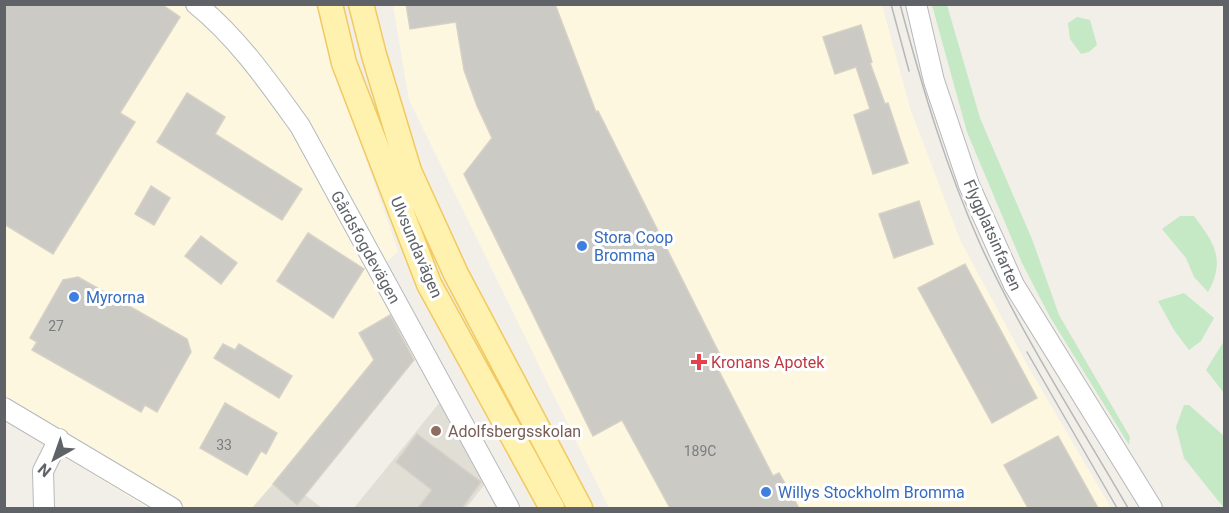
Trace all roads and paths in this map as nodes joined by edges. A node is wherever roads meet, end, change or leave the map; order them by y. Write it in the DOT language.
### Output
graph roads {
  1 [pos="196,4"];
  2 [pos="330,4"];
  3 [pos="362,4"];
  4 [pos="916,4"];
  5 [pos="4,408"];
  6 [pos="59,438"];
  7 [pos="504,506"];
  8 [pos="44,508"];
  9 [pos="172,508"];
  10 [pos="552,508"];
  11 [pos="580,508"];
  12 [pos="1152,508"];
  1 -- 7 [label="street, Gårdsfogdevägen"];
  2 -- 10 [label="main road, Ulvsundavägen"];
  3 -- 11 [label="main road, Ulvsundavägen"];
  4 -- 12 [label="street, Flygplatsinfarten"];
  5 -- 6 [label="street"];
  6 -- 8 [label="street"];
  6 -- 9 [label="street"];
}
